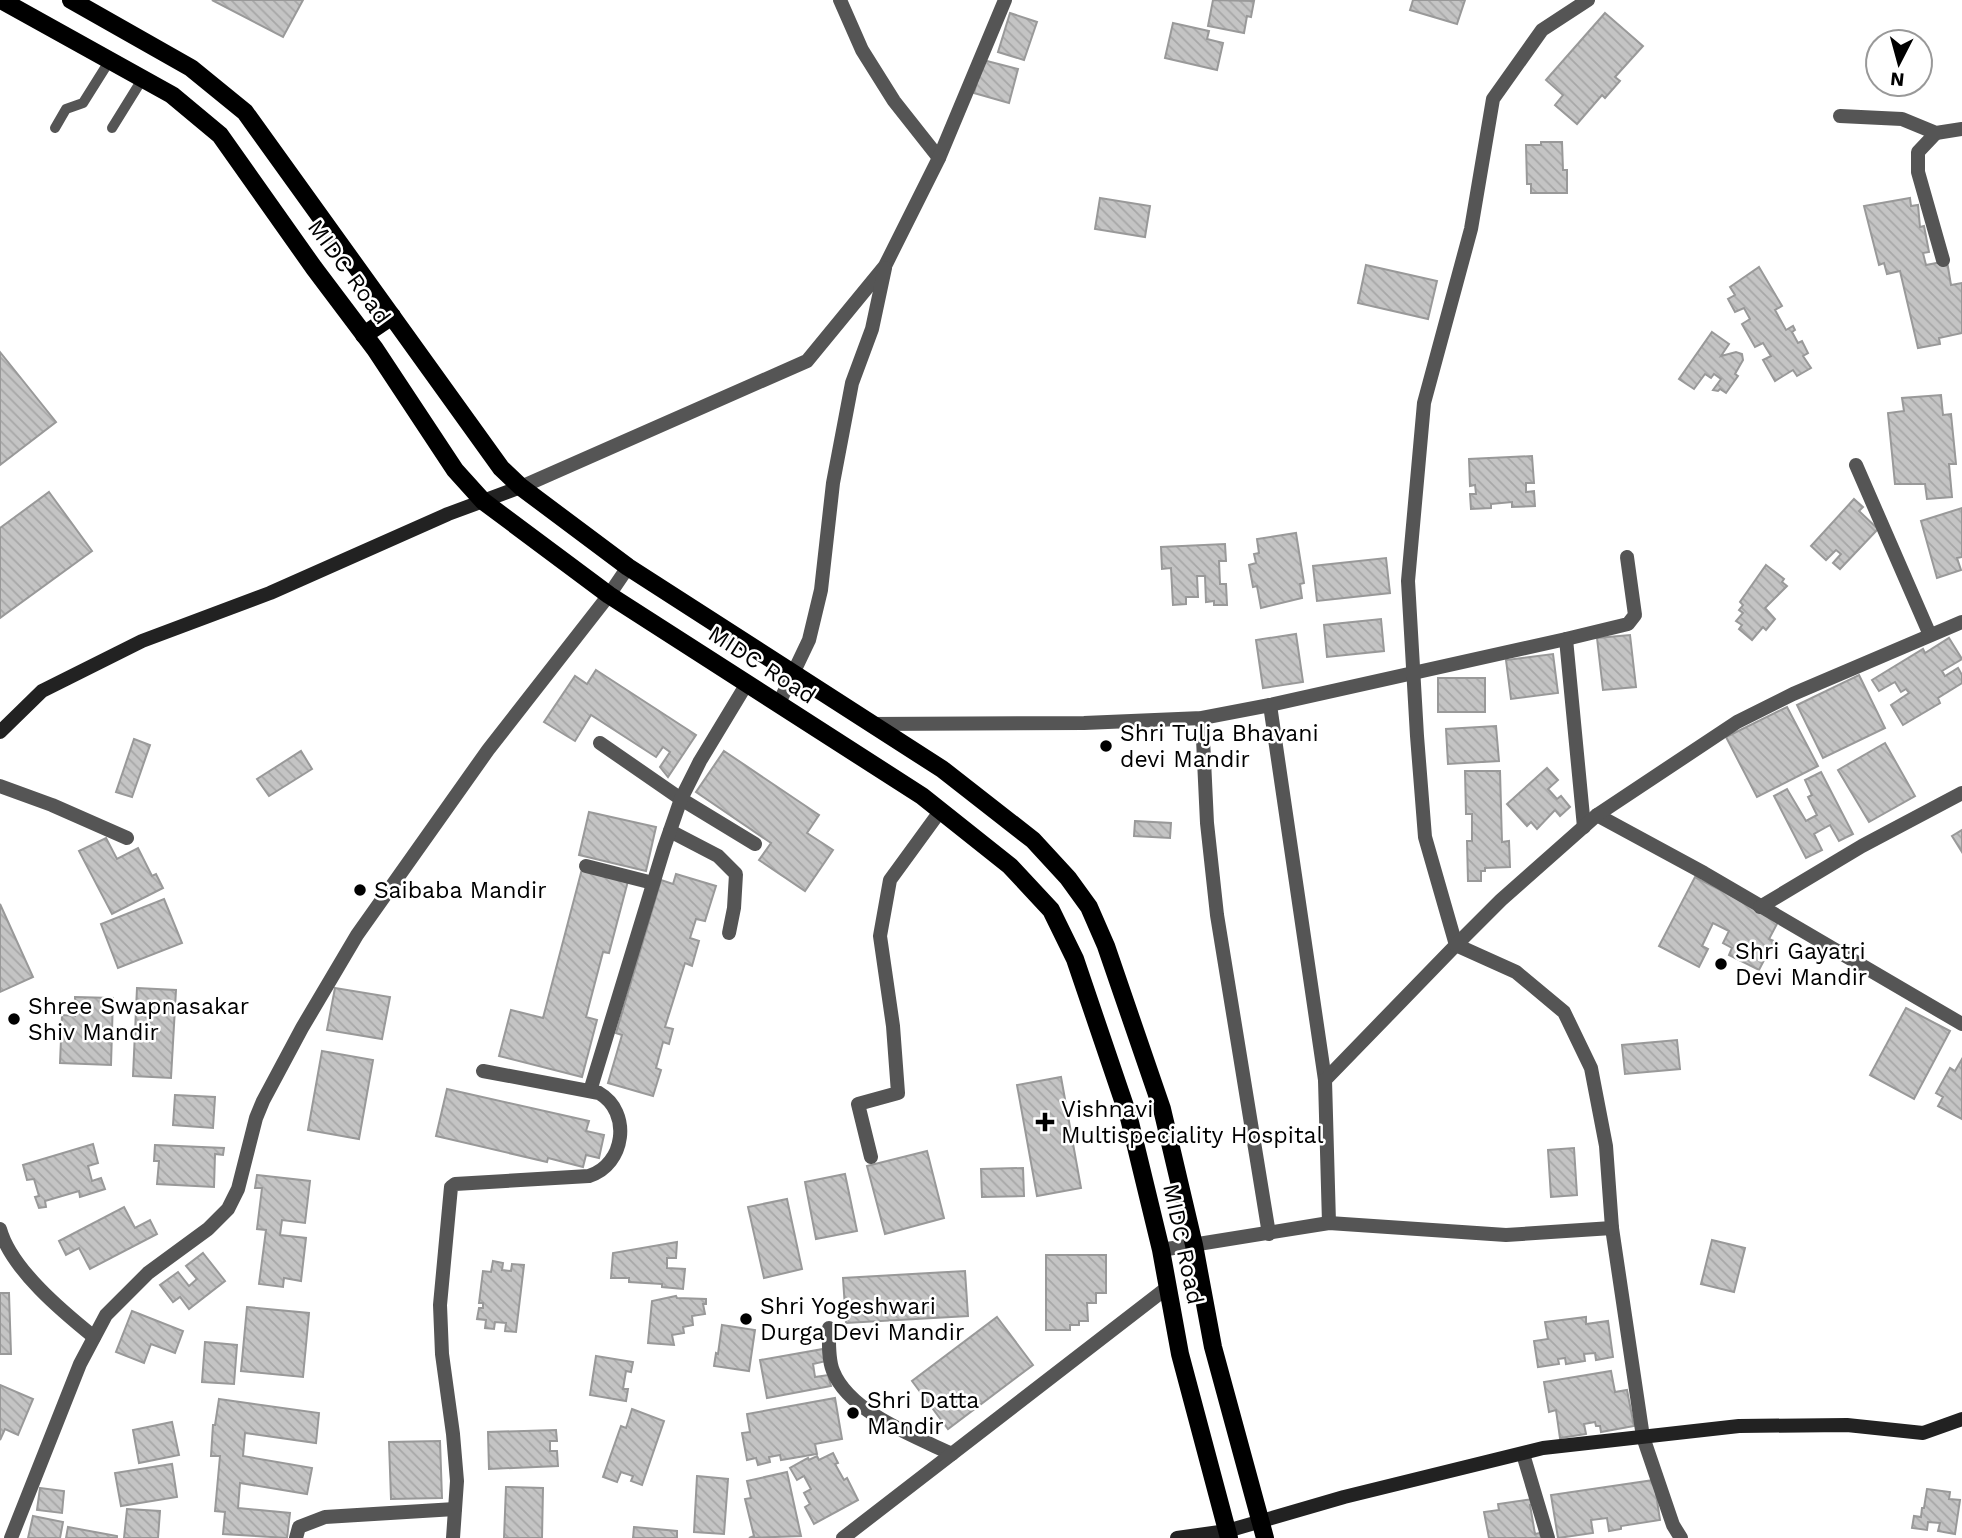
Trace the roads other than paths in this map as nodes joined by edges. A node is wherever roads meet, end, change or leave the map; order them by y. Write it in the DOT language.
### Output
graph roads {
  1 [pos="1,0"];
  2 [pos="71,0"];
  3 [pos="840,0"];
  4 [pos="1005,0"];
  5 [pos="1588,0"];
  6 [pos="110,60"];
  7 [pos="142,78"];
  8 [pos="1840,116"];
  9 [pos="55,128"];
  10 [pos="112,128"];
  11 [pos="1962,129"];
  12 [pos="1936,134"];
  13 [pos="939,158"];
  14 [pos="1943,260"];
  15 [pos="885,266"];
  16 [pos="392,316"];
  17 [pos="364,335"];
  18 [pos="1856,465"];
  19 [pos="521,487"];
  20 [pos="483,501"];
  21 [pos="1627,557"];
  22 [pos="628,567"];
  23 [pos="610,595"];
  24 [pos="1962,622"];
  25 [pos="1930,635"];
  26 [pos="1566,639"];
  27 [pos="1413,673"];
  28 [pos="793,674"];
  29 [pos="747,685"];
  30 [pos="778,705"];
  31 [pos="1270,705"];
  32 [pos="1202,718"];
  33 [pos="870,724"];
  34 [pos="0,732"];
  35 [pos="600,743"];
  36 [pos="0,786"];
  37 [pos="1962,793"];
  38 [pos="681,799"];
  39 [pos="940,810"];
  40 [pos="1597,815"];
  41 [pos="1584,827"];
  42 [pos="670,831"];
  43 [pos="127,838"];
  44 [pos="755,844"];
  45 [pos="586,866"];
  46 [pos="653,884"];
  47 [pos="1760,907"];
  48 [pos="729,933"];
  49 [pos="1456,945"];
  50 [pos="1962,1024"];
  51 [pos="483,1071"];
  52 [pos="1325,1080"];
  53 [pos="590,1091"];
  54 [pos="871,1157"];
  55 [pos="1329,1223"];
  56 [pos="1612,1228"];
  57 [pos="0,1229"];
  58 [pos="1269,1234"];
  59 [pos="1194,1245"];
  60 [pos="1161,1250"];
  61 [pos="1168,1287"];
  62 [pos="828,1328"];
  63 [pos="94,1337"];
  64 [pos="1962,1419"];
  65 [pos="1643,1437"];
  66 [pos="952,1454"];
  67 [pos="1523,1454"];
  68 [pos="455,1509"];
  69 [pos="1262,1530"];
  70 [pos="1228,1535"];
  71 [pos="11,1538"];
  72 [pos="296,1538"];
  73 [pos="453,1538"];
  74 [pos="843,1538"];
  75 [pos="1177,1538"];
  76 [pos="1548,1538"];
  77 [pos="1681,1538"];
  1 -- 6 [label="main road, MIDC Road"];
  2 -- 16 [label="main road, MIDC Road"];
  3 -- 13 [label="street"];
  4 -- 13 [label="street"];
  5 -- 27 [label="street"];
  6 -- 7 [label="main road, MIDC Road"];
  6 -- 9 [label="lane"];
  7 -- 10 [label="lane"];
  7 -- 17 [label="main road, MIDC Road"];
  8 -- 12 [label="street"];
  11 -- 12 [label="street"];
  12 -- 14 [label="street"];
  13 -- 15 [label="street"];
  15 -- 19 [label="street"];
  15 -- 28 [label="street"];
  16 -- 17 [label="main road"];
  16 -- 19 [label="main road, MIDC Road"];
  17 -- 20 [label="main road, MIDC Road"];
  18 -- 25 [label="street"];
  19 -- 20 [label="street"];
  19 -- 22 [label="main road, MIDC Road"];
  20 -- 23 [label="main road, MIDC Road"];
  20 -- 34 [label="street"];
  21 -- 26 [label="street"];
  22 -- 23 [label="street"];
  22 -- 28 [label="main road, MIDC Road"];
  23 -- 29 [label="main road, MIDC Road"];
  23 -- 63 [label="street"];
  24 -- 25 [label="street"];
  25 -- 40 [label="street"];
  26 -- 27 [label="street"];
  26 -- 41 [label="street"];
  27 -- 31 [label="street"];
  27 -- 49 [label="street"];
  28 -- 30 [label="street"];
  28 -- 33 [label="main road, MIDC Road"];
  29 -- 30 [label="main road, MIDC Road"];
  29 -- 38 [label="street"];
  30 -- 39 [label="main road, MIDC Road"];
  31 -- 32 [label="street"];
  31 -- 52 [label="street"];
  32 -- 33 [label="street"];
  32 -- 58 [label="street"];
  33 -- 59 [label="main road, MIDC Road"];
  35 -- 38 [label="street"];
  36 -- 43 [label="street"];
  37 -- 47 [label="street"];
  38 -- 42 [label="street"];
  38 -- 44 [label="street"];
  39 -- 54 [label="street"];
  39 -- 60 [label="main road, MIDC Road"];
  40 -- 41 [label="street"];
  40 -- 47 [label="street"];
  41 -- 49 [label="street"];
  42 -- 46 [label="street"];
  42 -- 48 [label="street"];
  45 -- 46 [label="street"];
  46 -- 53 [label="street"];
  47 -- 50 [label="street"];
  49 -- 52 [label="street"];
  49 -- 56 [label="street"];
  51 -- 53 [label="street"];
  52 -- 55 [label="street"];
  53 -- 68 [label="street"];
  55 -- 56 [label="street"];
  55 -- 58 [label="street"];
  56 -- 65 [label="street"];
  57 -- 63 [label="street"];
  58 -- 59 [label="street"];
  59 -- 60 [label="street"];
  59 -- 69 [label="main road, MIDC Road"];
  60 -- 61 [label="main road, MIDC Road"];
  61 -- 66 [label="street"];
  61 -- 70 [label="main road, MIDC Road"];
  62 -- 66 [label="street"];
  63 -- 71 [label="street"];
  64 -- 65 [label="street"];
  65 -- 67 [label="street"];
  65 -- 77 [label="street"];
  66 -- 74 [label="street"];
  67 -- 69 [label="street"];
  67 -- 76 [label="street"];
  68 -- 72 [label="street"];
  68 -- 73 [label="street"];
  69 -- 70 [label="street"];
  70 -- 75 [label="street"];
}
